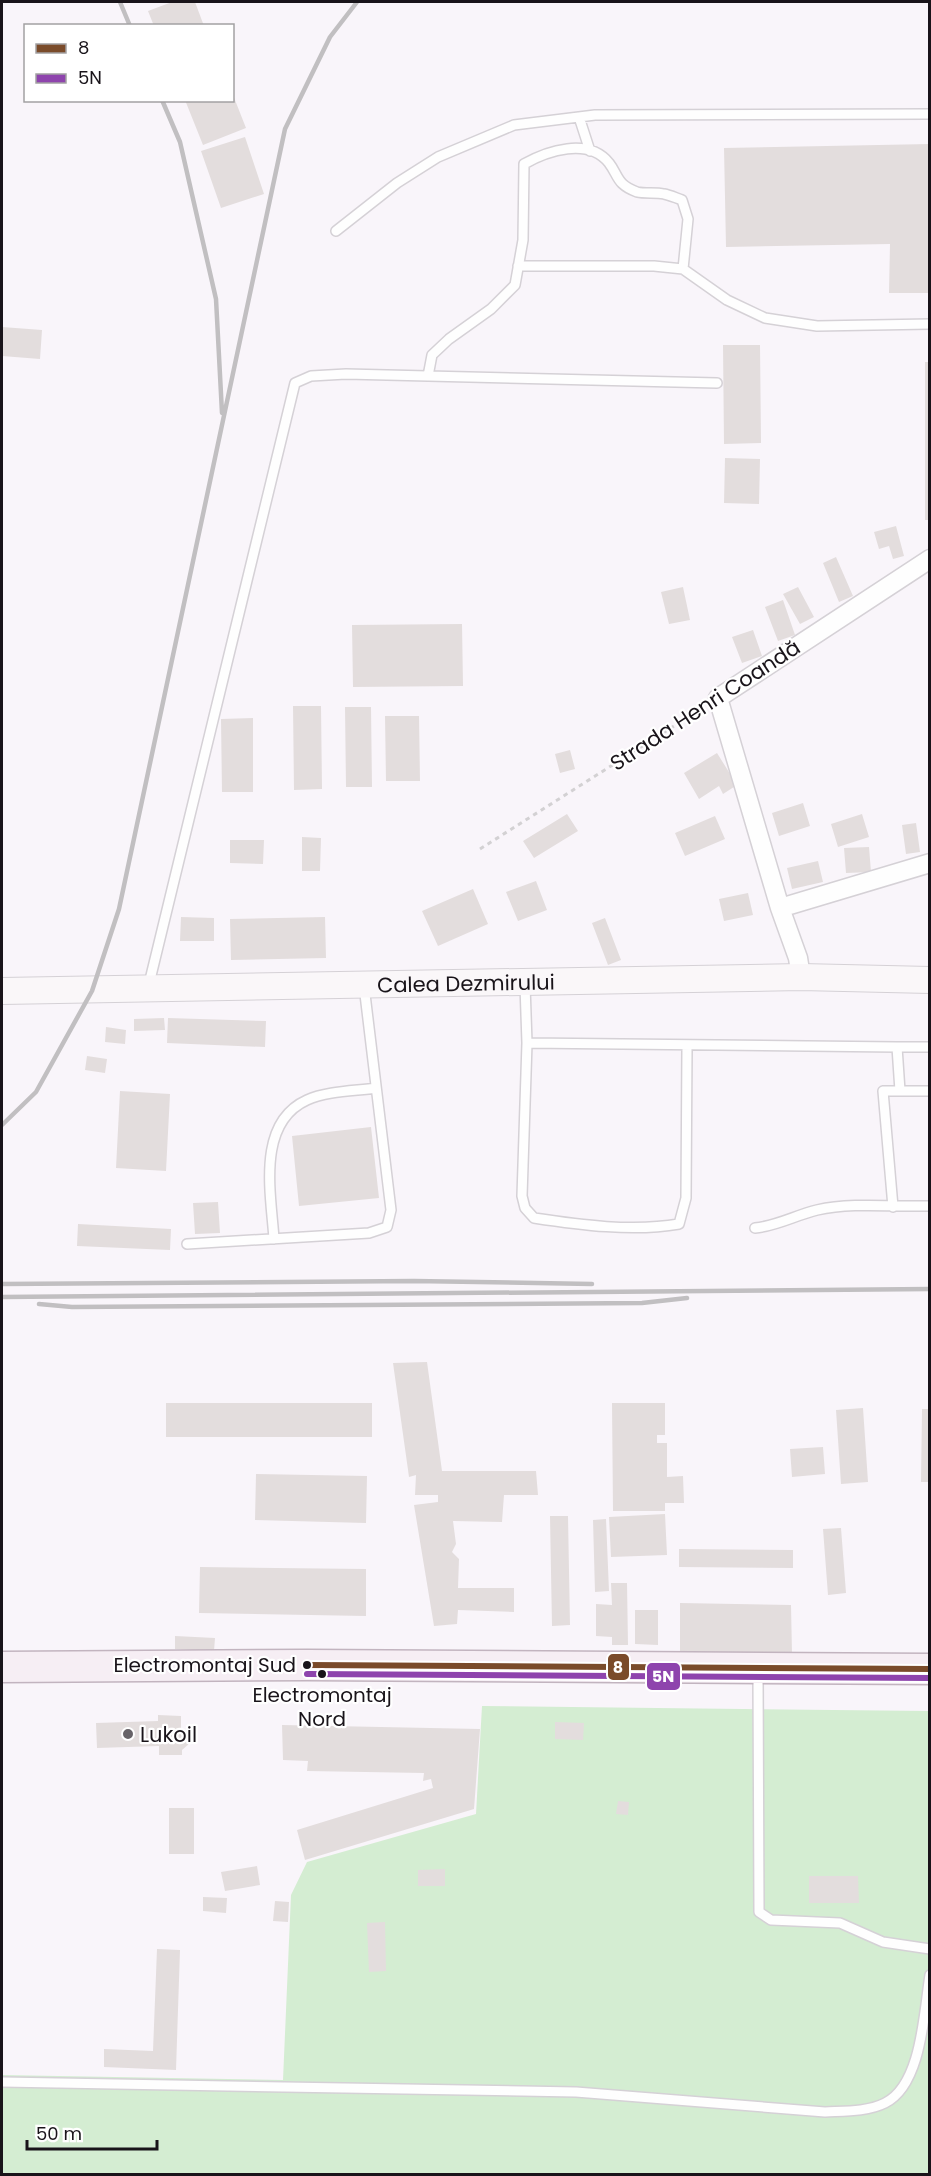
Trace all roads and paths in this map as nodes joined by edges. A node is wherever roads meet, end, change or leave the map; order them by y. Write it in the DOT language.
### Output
graph roads {
  1 [pos="930,114"];
  2 [pos="579,117"];
  3 [pos="590,151"];
  4 [pos="336,231"];
  5 [pos="518,266"];
  6 [pos="683,269"];
  7 [pos="930,324"];
  8 [pos="428,376"];
  9 [pos="717,383"];
  10 [pos="930,560"];
  11 [pos="718,698"];
  12 [pos="480,849"];
  13 [pos="930,863"];
  14 [pos="780,908"];
  15 [pos="801,977"];
  16 [pos="930,980"];
  17 [pos="525,982"];
  18 [pos="364,986"];
  19 [pos="147,990"];
  20 [pos="2,991"];
  21 [pos="527,1043"];
  22 [pos="687,1047"];
  23 [pos="897,1047"];
  24 [pos="930,1047"];
  25 [pos="376,1088"];
  26 [pos="900,1091"];
  27 [pos="930,1091"];
  28 [pos="930,1206"];
  29 [pos="893,1207"];
  30 [pos="755,1228"];
  31 [pos="274,1239"];
  32 [pos="188,1244"];
  33 [pos="2,1667"];
  34 [pos="758,1668"];
  35 [pos="930,1669"];
  36 [pos="930,1949"];
  37 [pos="930,1975"];
  38 [pos="2,2082"];
  1 -- 2 [label="lane"];
  2 -- 3 [label="lane"];
  2 -- 4 [label="lane"];
  3 -- 5 [label="lane"];
  3 -- 6 [label="lane"];
  5 -- 6 [label="lane"];
  5 -- 8 [label="lane"];
  6 -- 7 [label="lane"];
  8 -- 9 [label="lane"];
  8 -- 19 [label="lane"];
  10 -- 11 [label="street, Strada Henri Coandă"];
  11 -- 12 [label="path, Strada Henri Coandă"];
  11 -- 14 [label="street"];
  13 -- 14 [label="street"];
  14 -- 15 [label="street"];
  15 -- 16 [label="main road, Calea Dezmirului"];
  15 -- 17 [label="main road, Calea Dezmirului"];
  17 -- 18 [label="main road, Calea Dezmirului"];
  17 -- 21 [label="lane"];
  18 -- 19 [label="main road, Calea Dezmirului"];
  18 -- 25 [label="lane"];
  19 -- 20 [label="main road, Calea Dezmirului"];
  21 -- 22 [label="lane"];
  21 -- 22 [label="lane"];
  22 -- 23 [label="lane"];
  23 -- 24 [label="lane"];
  23 -- 26 [label="lane"];
  25 -- 31 [label="lane"];
  25 -- 31 [label="lane"];
  26 -- 27 [label="lane"];
  26 -- 29 [label="lane"];
  28 -- 29 [label="lane"];
  29 -- 30 [label="lane"];
  31 -- 32 [label="lane"];
  33 -- 34 [label="main road"];
  34 -- 35 [label="main road"];
  34 -- 36 [label="lane"];
  37 -- 38 [label="lane"];
}
